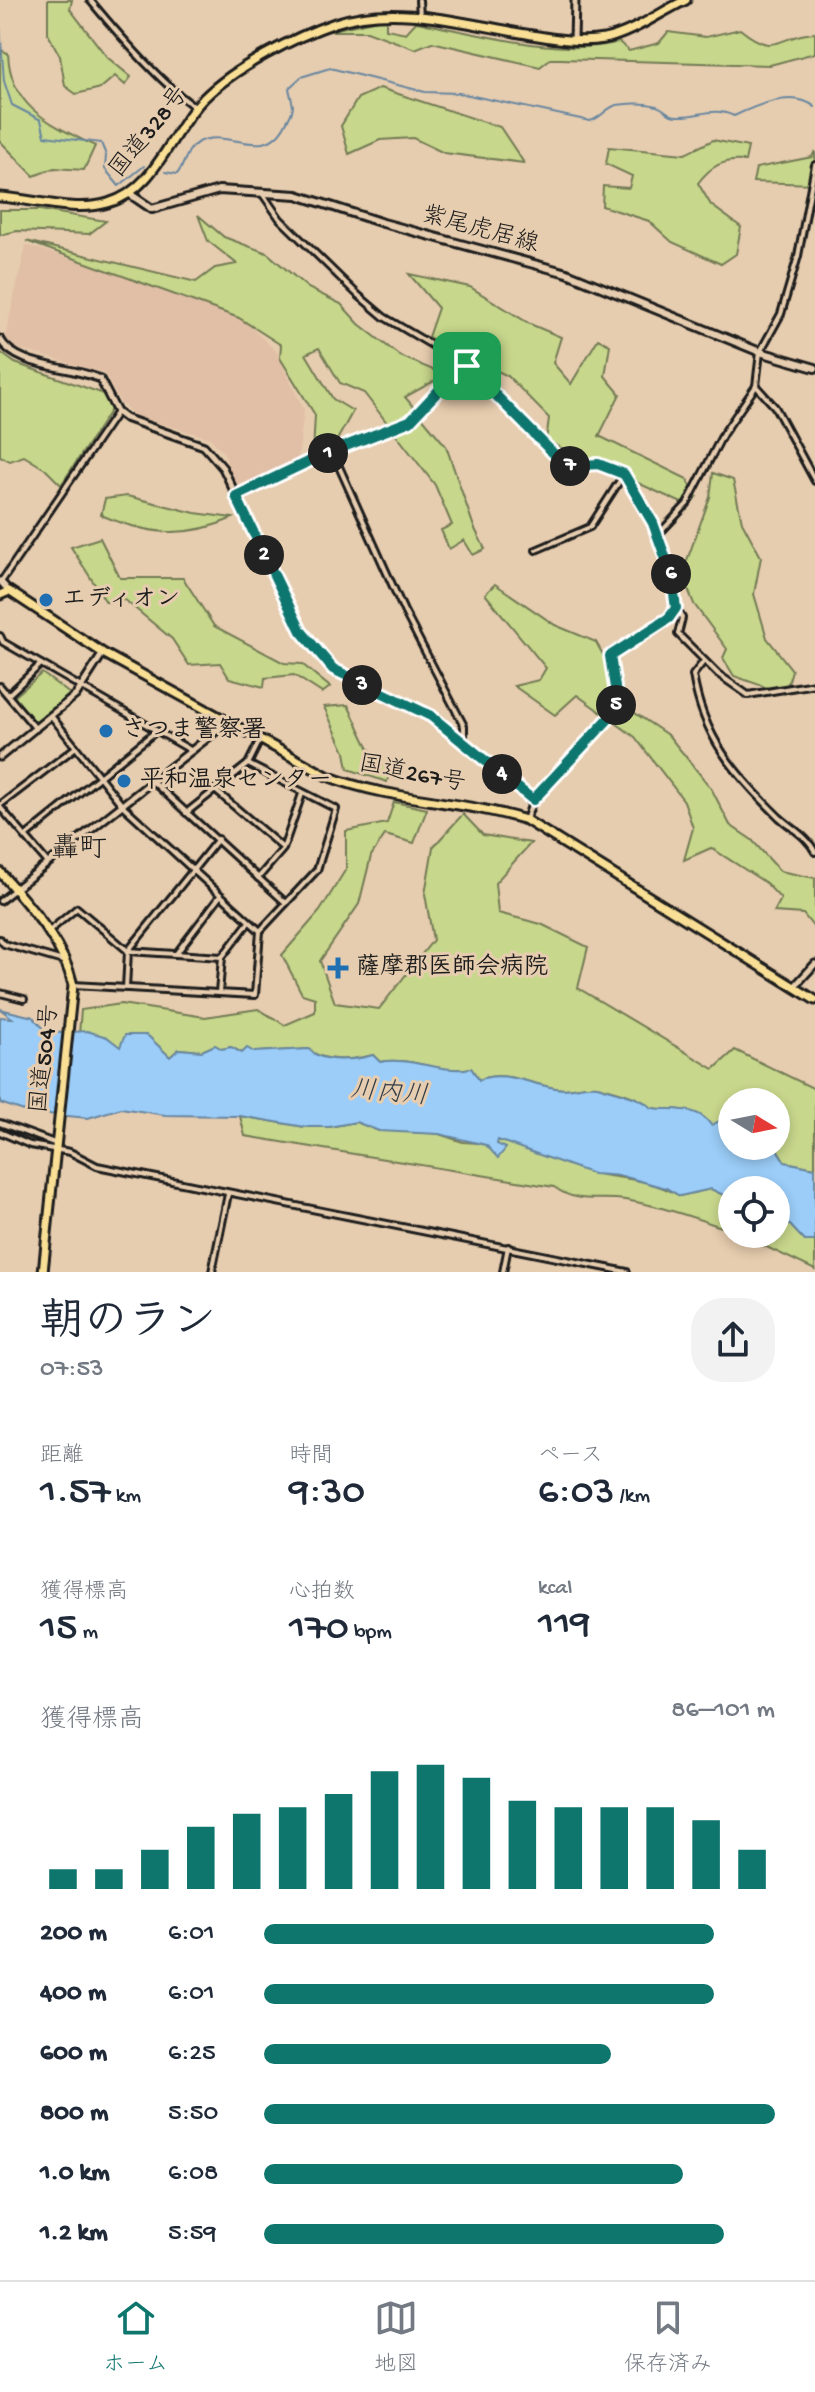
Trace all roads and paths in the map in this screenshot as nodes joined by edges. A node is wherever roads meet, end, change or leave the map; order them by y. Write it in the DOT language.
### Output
graph roads {
  1 [pos="90,0"];
  2 [pos="419,0"];
  3 [pos="575,0"];
  4 [pos="686,0"];
  5 [pos="420,17"];
  6 [pos="574,40"];
  7 [pos="195,107"];
  8 [pos="815,165"];
  9 [pos="260,191"];
  10 [pos="130,194"];
  11 [pos="0,197"];
  12 [pos="0,339"];
  13 [pos="760,352"];
  14 [pos="467,366"];
  15 [pos="815,368"];
  16 [pos="756,386"];
  17 [pos="117,412"];
  18 [pos="332,451"];
  19 [pos="624,474"];
  20 [pos="815,481"];
  21 [pos="236,496"];
  22 [pos="657,536"];
  23 [pos="536,550"];
  24 [pos="1,582"];
  25 [pos="9,591"];
  26 [pos="0,595"];
  27 [pos="676,608"];
  28 [pos="0,636"];
  29 [pos="2,642"];
  30 [pos="103,653"];
  31 [pos="704,661"];
  32 [pos="41,664"];
  33 [pos="815,684"];
  34 [pos="0,686"];
  35 [pos="80,689"];
  36 [pos="8,695"];
  37 [pos="52,717"];
  38 [pos="228,722"];
  39 [pos="36,729"];
  40 [pos="156,731"];
  41 [pos="260,740"];
  42 [pos="464,743"];
  43 [pos="76,747"];
  44 [pos="192,751"];
  45 [pos="1,753"];
  46 [pos="248,764"];
  47 [pos="99,777"];
  48 [pos="152,781"];
  49 [pos="215,790"];
  50 [pos="302,794"];
  51 [pos="533,800"];
  52 [pos="122,805"];
  53 [pos="0,806"];
  54 [pos="186,813"];
  55 [pos="526,820"];
  56 [pos="26,836"];
  57 [pos="218,839"];
  58 [pos="283,849"];
  59 [pos="815,852"];
  60 [pos="48,863"];
  61 [pos="193,870"];
  62 [pos="0,872"];
  63 [pos="258,878"];
  64 [pos="15,889"];
  65 [pos="220,896"];
  66 [pos="0,901"];
  67 [pos="286,903"];
  68 [pos="249,922"];
  69 [pos="260,931"];
  70 [pos="48,932"];
  71 [pos="0,939"];
  72 [pos="2,946"];
  73 [pos="128,951"];
  74 [pos="176,954"];
  75 [pos="222,957"];
  76 [pos="66,962"];
  77 [pos="815,964"];
  78 [pos="73,985"];
  79 [pos="794,987"];
  80 [pos="126,988"];
  81 [pos="0,993"];
  82 [pos="219,993"];
  83 [pos="24,999"];
  84 [pos="815,1000"];
  85 [pos="0,1123"];
  86 [pos="0,1132"];
  87 [pos="57,1143"];
  88 [pos="228,1194"];
  89 [pos="508,1247"];
  90 [pos="43,1272"];
  91 [pos="212,1272"];
  92 [pos="503,1272"];
  93 [pos="627,1272"];
  1 -- 7 [label="street"];
  2 -- 5 [label="street"];
  3 -- 6 [label="street"];
  4 -- 6 [label="highway, 国道328号"];
  5 -- 6 [label="highway, 国道328号"];
  5 -- 7 [label="highway, 国道328号"];
  7 -- 10 [label="highway, 国道328号"];
  8 -- 13 [label="street"];
  9 -- 10 [label="main road, 紫尾虎居線"];
  9 -- 13 [label="main road, 紫尾虎居線"];
  9 -- 14 [label="street"];
  10 -- 11 [label="highway, 国道328号"];
  12 -- 17 [label="street"];
  13 -- 15 [label="main road, 紫尾虎居線"];
  13 -- 16 [label="street"];
  14 -- 18 [label="street"];
  14 -- 19 [label="street"];
  16 -- 20 [label="street"];
  16 -- 22 [label="street"];
  17 -- 21 [label="street"];
  17 -- 24 [label="street"];
  18 -- 21 [label="street"];
  18 -- 42 [label="street"];
  19 -- 22 [label="street"];
  19 -- 23 [label="street"];
  21 -- 42 [label="street"];
  22 -- 27 [label="street"];
  24 -- 25 [label="street"];
  25 -- 26 [label="highway"];
  25 -- 30 [label="highway, 国道267号"];
  27 -- 31 [label="street"];
  27 -- 51 [label="street"];
  28 -- 29 [label="street"];
  29 -- 32 [label="street"];
  30 -- 35 [label="street"];
  30 -- 38 [label="highway, 国道267号"];
  31 -- 33 [label="street"];
  31 -- 59 [label="street"];
  32 -- 35 [label="street"];
  32 -- 36 [label="street"];
  34 -- 36 [label="street"];
  35 -- 37 [label="street"];
  35 -- 40 [label="street"];
  36 -- 39 [label="street"];
  37 -- 39 [label="street"];
  37 -- 43 [label="street"];
  38 -- 41 [label="highway, 国道267号"];
  38 -- 44 [label="street"];
  39 -- 45 [label="street"];
  40 -- 44 [label="street"];
  40 -- 47 [label="street"];
  41 -- 46 [label="street"];
  41 -- 55 [label="highway, 国道267号"];
  42 -- 51 [label="street"];
  43 -- 47 [label="street"];
  43 -- 53 [label="street"];
  44 -- 48 [label="street"];
  46 -- 49 [label="street"];
  46 -- 50 [label="street"];
  47 -- 52 [label="street"];
  47 -- 56 [label="street"];
  48 -- 52 [label="street"];
  48 -- 54 [label="street"];
  49 -- 54 [label="street"];
  49 -- 58 [label="street"];
  50 -- 58 [label="street"];
  50 -- 67 [label="street"];
  51 -- 55 [label="street"];
  52 -- 60 [label="street"];
  52 -- 61 [label="street"];
  53 -- 56 [label="street"];
  54 -- 57 [label="street"];
  55 -- 79 [label="highway, 国道267号"];
  56 -- 60 [label="street"];
  57 -- 61 [label="street"];
  57 -- 63 [label="street"];
  58 -- 63 [label="street"];
  60 -- 64 [label="street"];
  61 -- 65 [label="street"];
  61 -- 73 [label="street"];
  62 -- 64 [label="highway, 国道504号"];
  63 -- 67 [label="street"];
  64 -- 66 [label="street"];
  64 -- 70 [label="highway, 国道504号"];
  65 -- 68 [label="street"];
  65 -- 74 [label="street"];
  67 -- 69 [label="street"];
  68 -- 69 [label="street"];
  68 -- 75 [label="street"];
  69 -- 82 [label="street"];
  70 -- 73 [label="street"];
  70 -- 76 [label="highway, 国道504号"];
  71 -- 72 [label="street"];
  72 -- 76 [label="street"];
  73 -- 74 [label="street"];
  73 -- 80 [label="street"];
  74 -- 75 [label="street"];
  75 -- 82 [label="street"];
  76 -- 78 [label="highway, 国道504号"];
  77 -- 79 [label="street"];
  78 -- 80 [label="street"];
  78 -- 87 [label="highway, 国道504号"];
  79 -- 84 [label="highway, 国道267号"];
  80 -- 82 [label="street"];
  81 -- 83 [label="street"];
  85 -- 87 [label="street"];
  86 -- 87 [label="street"];
  87 -- 88 [label="street"];
  87 -- 90 [label="highway, 国道504号"];
  88 -- 89 [label="street"];
  88 -- 91 [label="street"];
  89 -- 92 [label="street"];
  89 -- 93 [label="street"];
}
